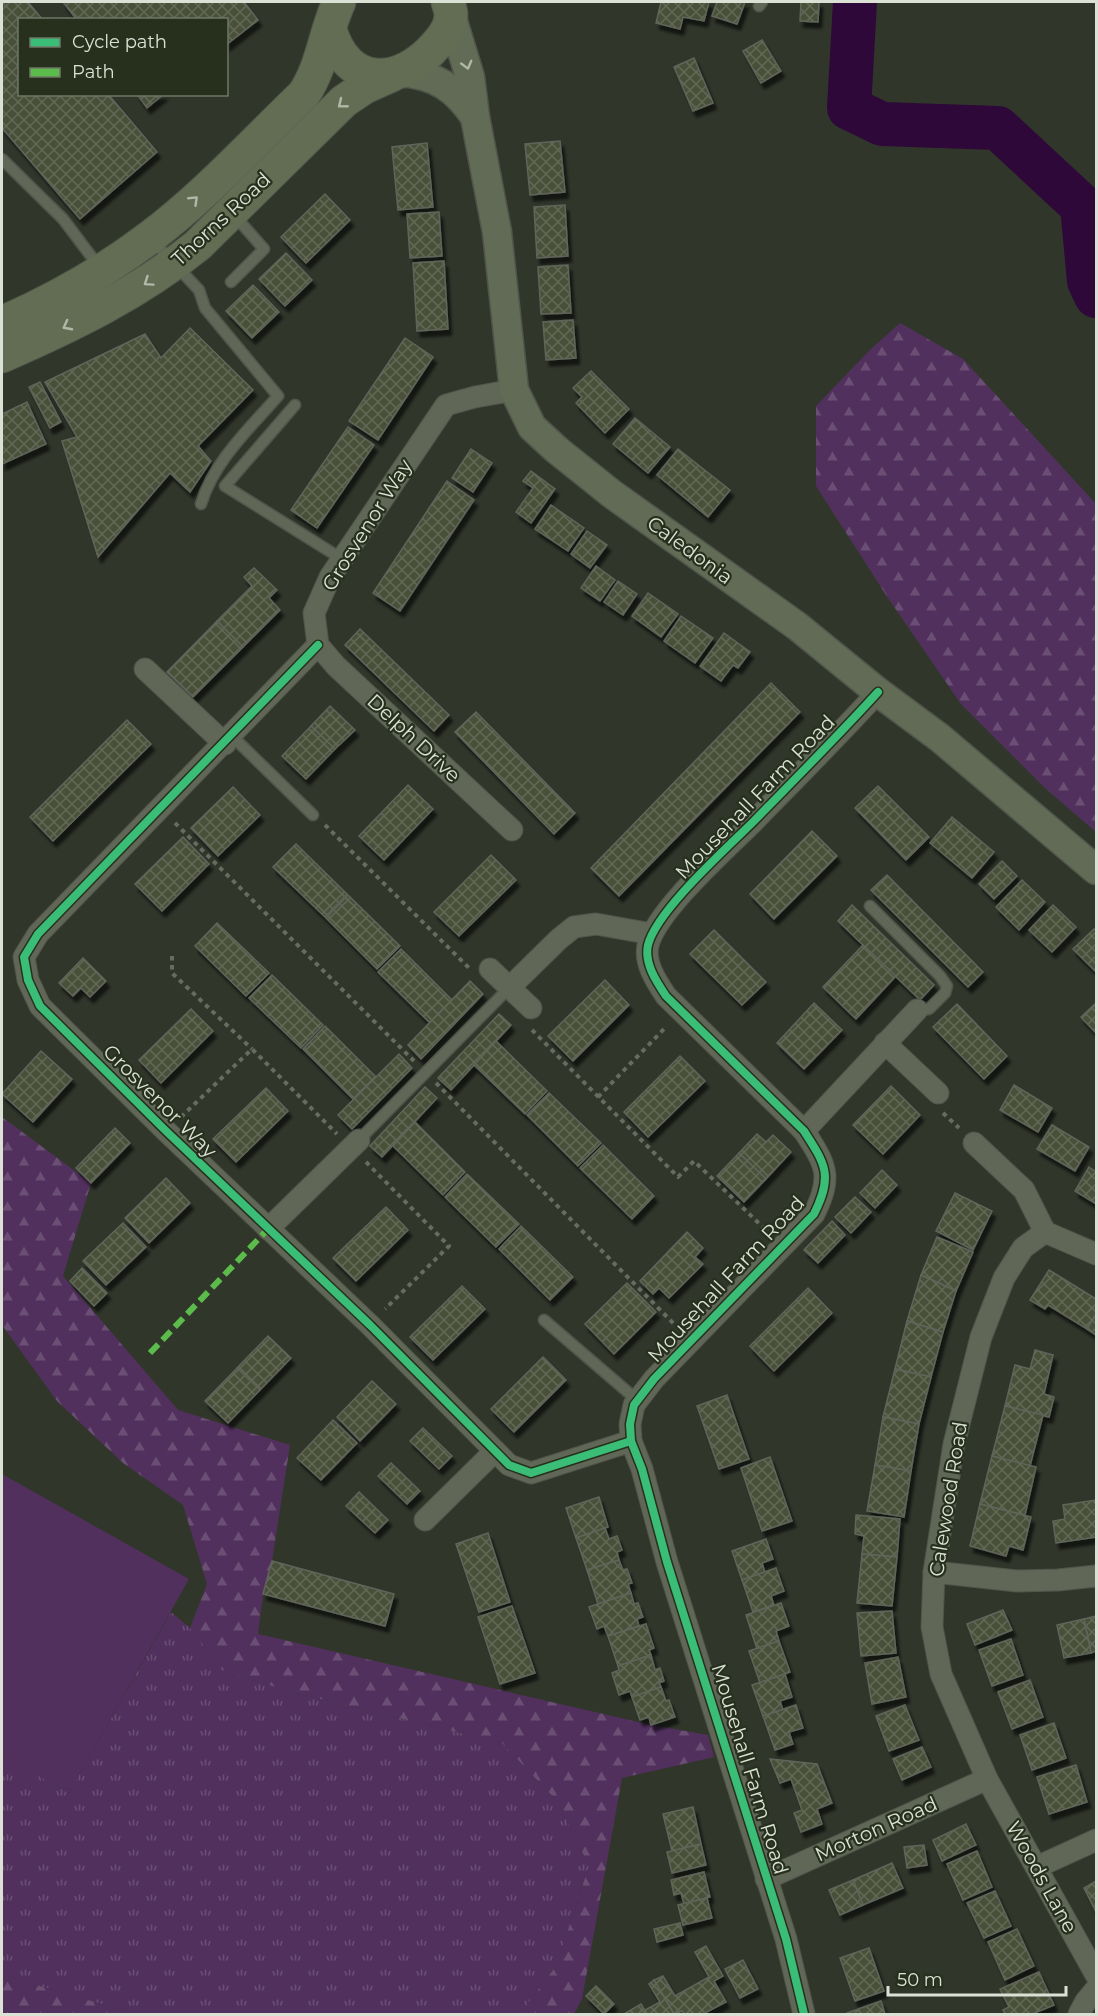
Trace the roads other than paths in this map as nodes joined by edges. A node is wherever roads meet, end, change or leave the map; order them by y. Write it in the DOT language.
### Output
graph roads {
  1 [pos="451,8"];
  2 [pos="334,16"];
  3 [pos="396,74"];
  4 [pos="475,117"];
  5 [pos="2,159"];
  6 [pos="232,212"];
  7 [pos="150,238"];
  8 [pos="175,264"];
  9 [pos="102,271"];
  10 [pos="231,282"];
  11 [pos="2,323"];
  12 [pos="2,356"];
  13 [pos="514,390"];
  14 [pos="295,405"];
  15 [pos="201,504"];
  16 [pos="342,559"];
  17 [pos="318,645"];
  18 [pos="145,669"];
  19 [pos="878,692"];
  20 [pos="228,740"];
  21 [pos="317,818"];
  22 [pos="512,830"];
  23 [pos="1096,870"];
  24 [pos="870,906"];
  25 [pos="652,934"];
  26 [pos="490,969"];
  27 [pos="505,993"];
  28 [pos="531,1008"];
  29 [pos="917,1010"];
  30 [pos="885,1043"];
  31 [pos="938,1093"];
  32 [pos="804,1131"];
  33 [pos="359,1140"];
  34 [pos="974,1143"];
  35 [pos="268,1229"];
  36 [pos="1045,1232"];
  37 [pos="1096,1254"];
  38 [pos="544,1320"];
  39 [pos="637,1400"];
  40 [pos="631,1441"];
  41 [pos="495,1451"];
  42 [pos="425,1520"];
  43 [pos="934,1572"];
  44 [pos="1096,1576"];
  45 [pos="987,1779"];
  46 [pos="1096,1840"];
  47 [pos="1037,1868"];
  48 [pos="766,1879"];
  49 [pos="1096,1975"];
  50 [pos="1096,1989"];
  51 [pos="804,2014"];
  52 [pos="1079,2014"];
  1 -- 3 [label="highway, Thorns Road"];
  1 -- 4 [label="street, Caledonia, one-way"];
  2 -- 3 [label="highway"];
  7 -- 2 [label="highway, Thorns Road, one-way"];
  3 -- 4 [label="street, Caledonia"];
  3 -- 6 [label="highway, Thorns Road, one-way"];
  4 -- 13 [label="street, Caledonia"];
  5 -- 9 [label="lane"];
  6 -- 8 [label="highway, Thorns Road"];
  6 -- 10 [label="lane"];
  7 -- 8 [label="lane"];
  7 -- 9 [label="highway, Thorns Road"];
  8 -- 12 [label="highway, Thorns Road, one-way"];
  8 -- 15 [label="lane"];
  9 -- 11 [label="highway, Thorns Road"];
  13 -- 16 [label="street, Grosvenor Way"];
  13 -- 19 [label="street, Caledonia"];
  14 -- 16 [label="lane"];
  16 -- 17 [label="street, Grosvenor Way"];
  17 -- 20 [label="street, Grosvenor Way"];
  17 -- 22 [label="street, Delph Drive"];
  18 -- 20 [label="street"];
  19 -- 23 [label="street, Caledonia"];
  19 -- 25 [label="street, Mousehall Farm Road"];
  20 -- 21 [label="lane"];
  20 -- 35 [label="street, Grosvenor Way"];
  24 -- 29 [label="lane"];
  25 -- 27 [label="street"];
  25 -- 32 [label="street, Mousehall Farm Road"];
  26 -- 27 [label="street"];
  27 -- 28 [label="street"];
  27 -- 33 [label="lane"];
  29 -- 30 [label="street"];
  30 -- 31 [label="street"];
  30 -- 32 [label="street"];
  32 -- 39 [label="street, Mousehall Farm Road"];
  33 -- 35 [label="street"];
  34 -- 36 [label="street"];
  35 -- 41 [label="street, Grosvenor Way"];
  36 -- 37 [label="street"];
  36 -- 43 [label="street, Calewood Road"];
  38 -- 39 [label="lane"];
  39 -- 40 [label="street, Mousehall Farm Road"];
  40 -- 41 [label="street, Grosvenor Way"];
  40 -- 48 [label="street, Mousehall Farm Road"];
  41 -- 42 [label="street"];
  43 -- 44 [label="street"];
  43 -- 45 [label="street, Calewood Road"];
  45 -- 47 [label="street, Woods Lane"];
  45 -- 48 [label="street, Morton Road"];
  46 -- 47 [label="street"];
  47 -- 49 [label="street, Woods Lane"];
  48 -- 51 [label="street, Mousehall Farm Road"];
  50 -- 52 [label="street"];
}
